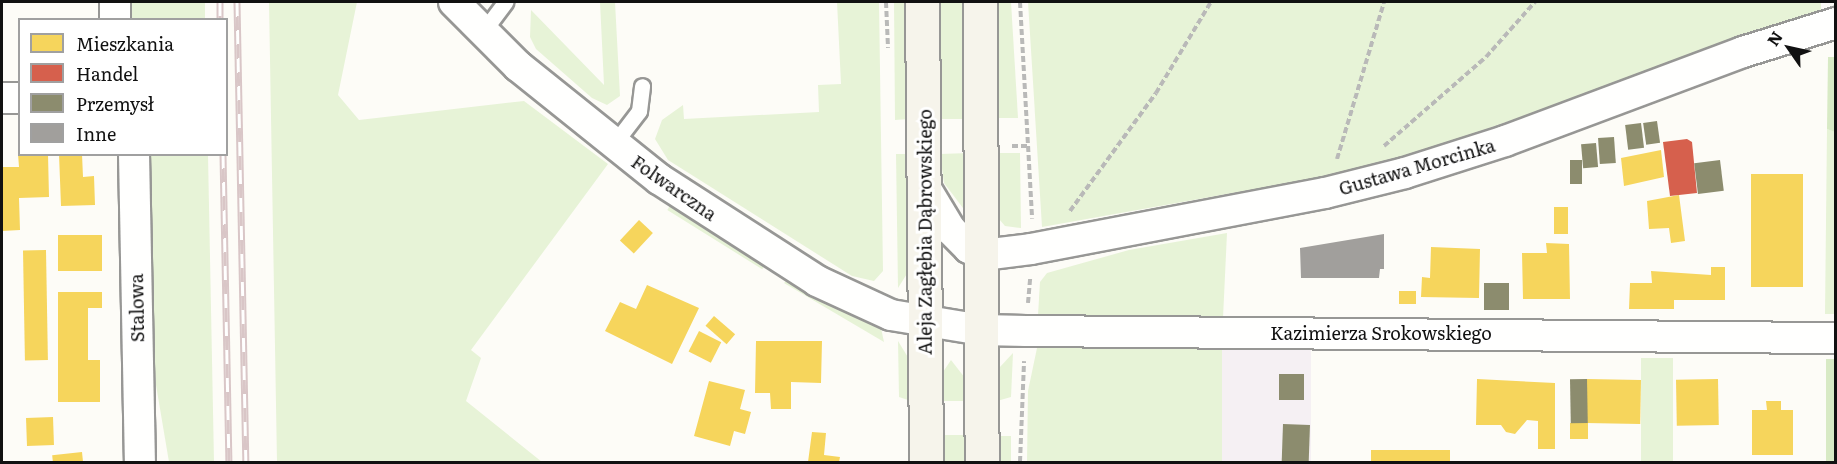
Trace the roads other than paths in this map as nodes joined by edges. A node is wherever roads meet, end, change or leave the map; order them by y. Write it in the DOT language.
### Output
graph roads {
  1 [pos="115,2"];
  2 [pos="454,2"];
  3 [pos="505,2"];
  4 [pos="922,2"];
  5 [pos="980,2"];
  6 [pos="115,18"];
  7 [pos="1836,23"];
  8 [pos="482,33"];
  9 [pos="642,86"];
  10 [pos="2,98"];
  11 [pos="18,98"];
  12 [pos="613,145"];
  13 [pos="134,156"];
  14 [pos="926,189"];
  15 [pos="983,255"];
  16 [pos="926,323"];
  17 [pos="982,330"];
  18 [pos="1836,338"];
  19 [pos="140,462"];
  20 [pos="926,462"];
  21 [pos="982,462"];
  1 -- 6 [label="street"];
  2 -- 8 [label="street, Folwarczna"];
  3 -- 8 [label="lane"];
  4 -- 14 [label="street, Aleja Zagłębia Dąbrowskiego"];
  5 -- 15 [label="street"];
  7 -- 15 [label="street, Gustawa Morcinka"];
  8 -- 12 [label="street, Folwarczna"];
  9 -- 12 [label="lane"];
  10 -- 11 [label="street"];
  12 -- 16 [label="street, Folwarczna"];
  13 -- 19 [label="street, Stalowa"];
  14 -- 15 [label="street"];
  14 -- 16 [label="street, Aleja Zagłębia Dąbrowskiego"];
  15 -- 17 [label="street"];
  16 -- 17 [label="street, Kazimierza Srokowskiego"];
  16 -- 20 [label="street, Aleja Zagłębia Dąbrowskiego"];
  17 -- 18 [label="street, Kazimierza Srokowskiego"];
  17 -- 21 [label="street"];
}
